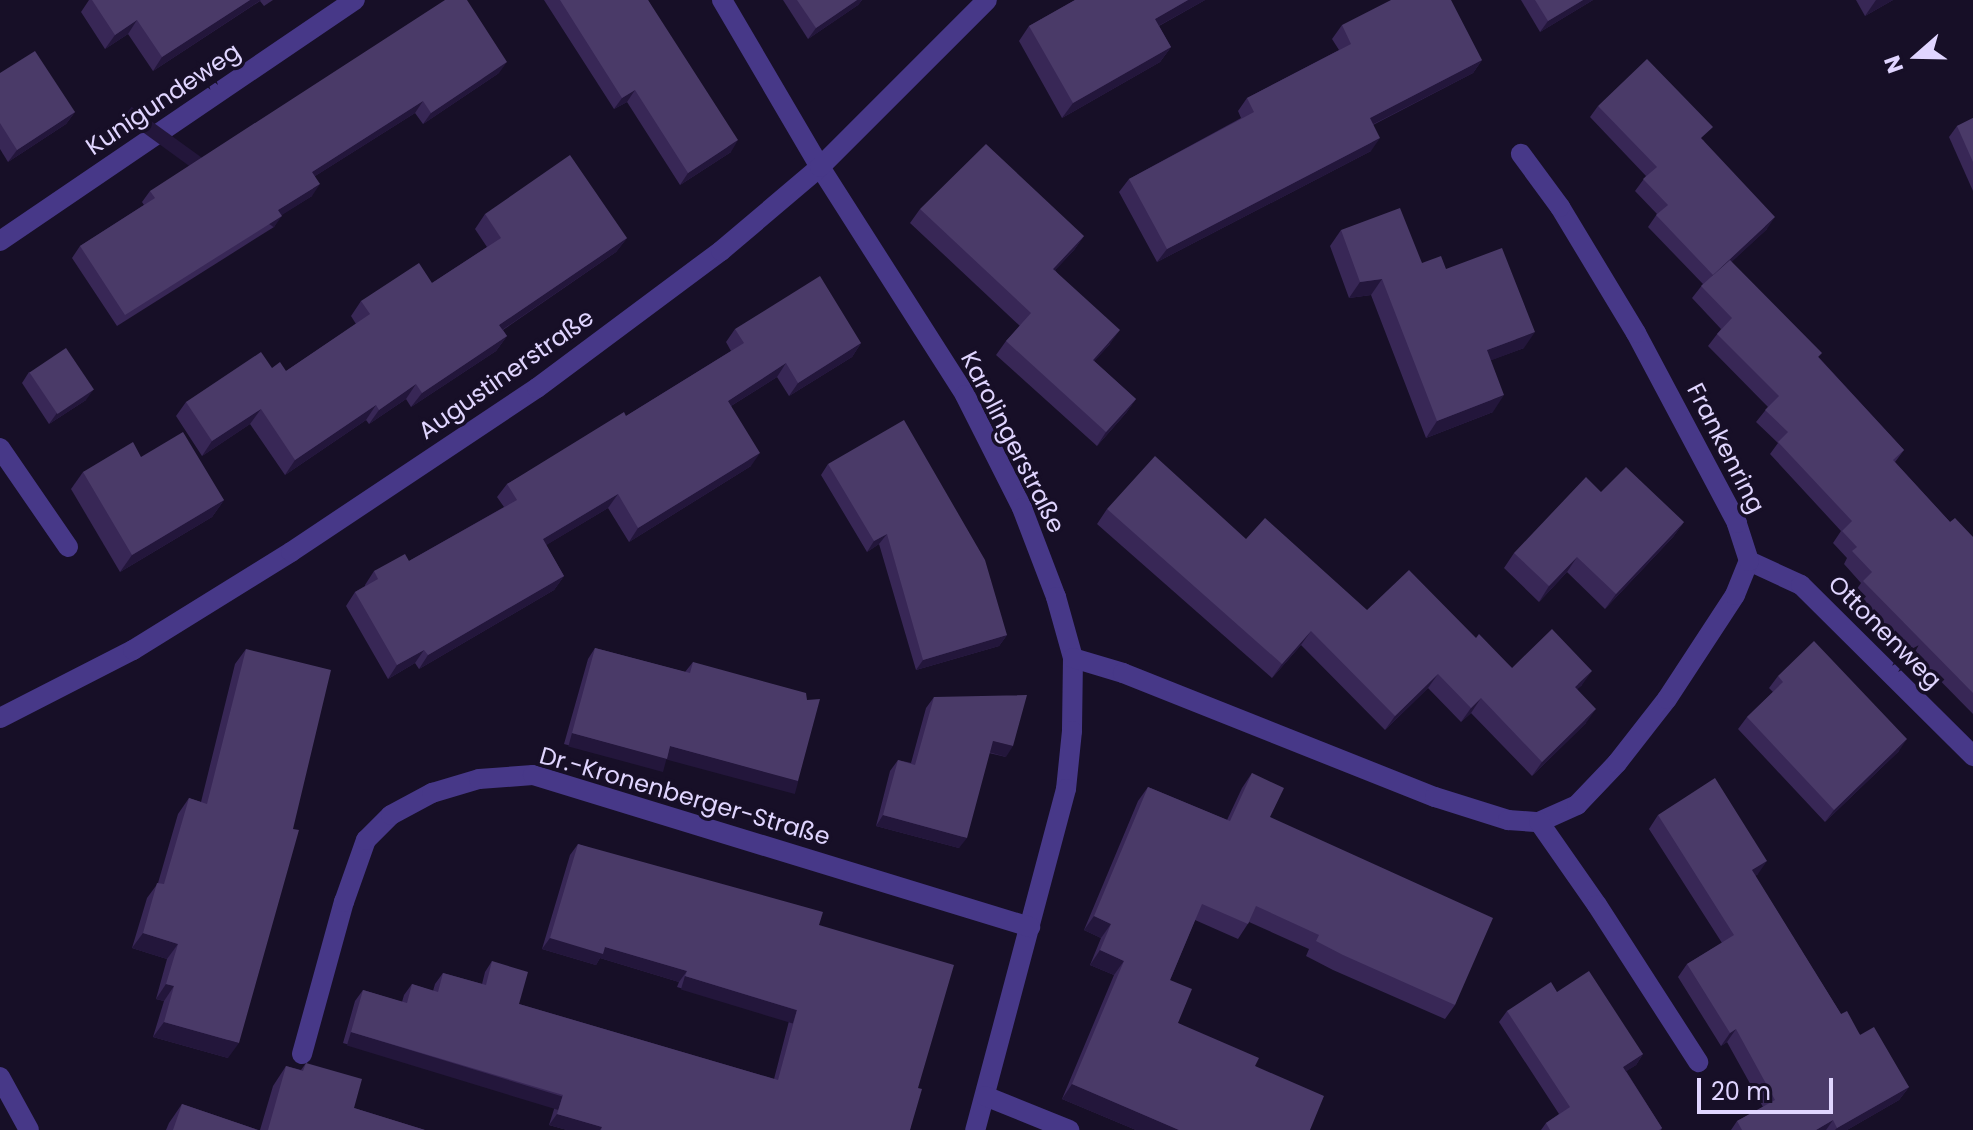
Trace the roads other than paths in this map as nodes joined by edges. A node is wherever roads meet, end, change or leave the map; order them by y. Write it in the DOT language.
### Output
graph roads {
  1 [pos="355,0"];
  2 [pos="722,0"];
  3 [pos="987,0"];
  4 [pos="1521,154"];
  5 [pos="820,167"];
  6 [pos="0,241"];
  7 [pos="0,448"];
  8 [pos="68,547"];
  9 [pos="1749,561"];
  10 [pos="1073,658"];
  11 [pos="1,719"];
  12 [pos="1973,756"];
  13 [pos="1539,822"];
  14 [pos="1030,927"];
  15 [pos="302,1054"];
  16 [pos="1698,1062"];
  17 [pos="0,1077"];
  18 [pos="985,1096"];
  19 [pos="29,1130"];
  20 [pos="975,1130"];
  21 [pos="1069,1130"];
  1 -- 6 [label="street, Kunigundeweg"];
  2 -- 5 [label="street"];
  3 -- 5 [label="street, Augustinerstraße"];
  4 -- 9 [label="street, Frankenring"];
  5 -- 10 [label="street, Karolingerstraße"];
  5 -- 11 [label="street, Augustinerstraße"];
  7 -- 8 [label="street"];
  9 -- 12 [label="street, Ottonenweg"];
  9 -- 13 [label="street"];
  10 -- 13 [label="street"];
  10 -- 14 [label="street, Karolingerstraße"];
  13 -- 16 [label="street"];
  14 -- 15 [label="street, Dr.-Kronenberger-Straße"];
  14 -- 18 [label="street, Karolingerstraße"];
  17 -- 19 [label="street"];
  18 -- 20 [label="street, Karolingerstraße"];
  18 -- 21 [label="street"];
}
